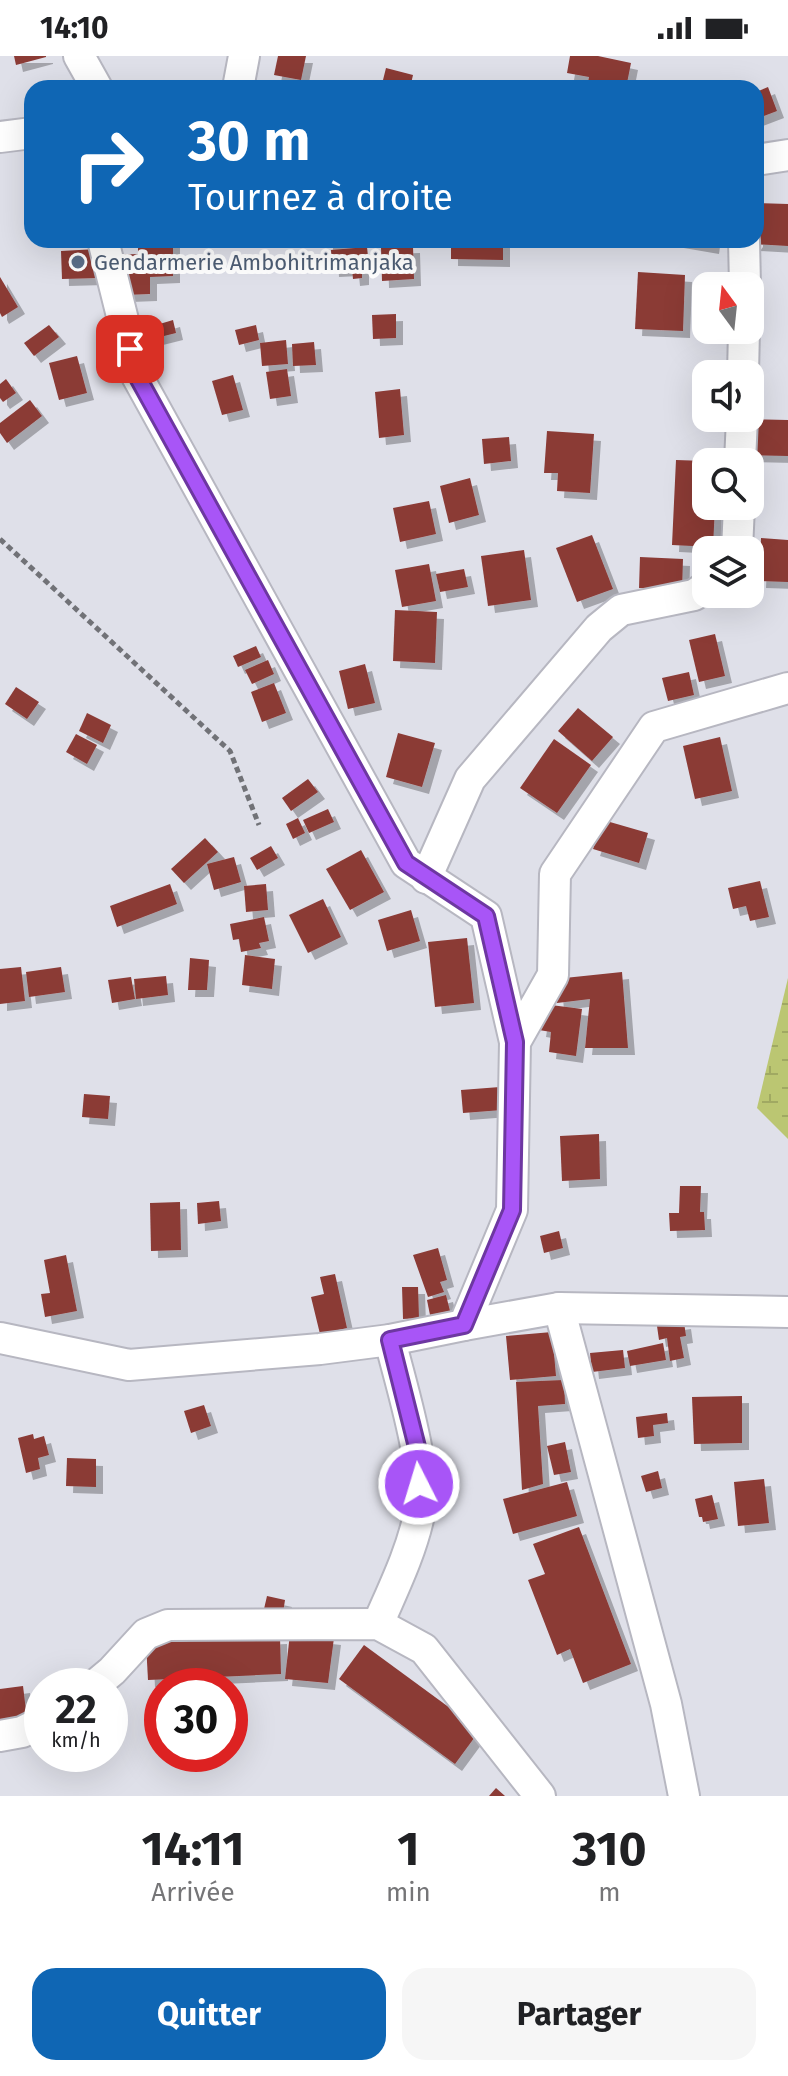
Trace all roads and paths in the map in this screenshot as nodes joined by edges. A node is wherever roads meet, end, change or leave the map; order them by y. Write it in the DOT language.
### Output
graph roads {
  1 [pos="79,56"];
  2 [pos="244,56"];
  3 [pos="92,80"];
  4 [pos="240,80"];
  5 [pos="24,134"];
  6 [pos="0,137"];
  7 [pos="788,155"];
  8 [pos="764,159"];
  9 [pos="105,248"];
  10 [pos="744,248"];
  11 [pos="745,272"];
  12 [pos="0,539"];
  13 [pos="692,595"];
  14 [pos="788,688"];
  15 [pos="259,825"];
  16 [pos="426,878"];
  17 [pos="515,1042"];
  18 [pos="559,1308"];
  19 [pos="788,1312"];
  20 [pos="464,1325"];
  21 [pos="0,1338"];
  22 [pos="390,1340"];
  23 [pos="378,1624"];
  24 [pos="115,1668"];
  25 [pos="24,1731"];
  26 [pos="0,1736"];
  27 [pos="540,1796"];
  28 [pos="684,1796"];
  1 -- 3 [label="street"];
  2 -- 4 [label="street"];
  5 -- 6 [label="street"];
  7 -- 8 [label="street"];
  9 -- 16 [label="street"];
  10 -- 11 [label="street"];
  12 -- 15 [label="path"];
  13 -- 16 [label="street"];
  14 -- 17 [label="street"];
  16 -- 17 [label="street"];
  17 -- 20 [label="street"];
  18 -- 19 [label="street"];
  18 -- 20 [label="street"];
  18 -- 28 [label="street"];
  20 -- 22 [label="street"];
  21 -- 22 [label="street"];
  22 -- 23 [label="street"];
  23 -- 24 [label="street"];
  23 -- 27 [label="street"];
  25 -- 26 [label="street"];
}
